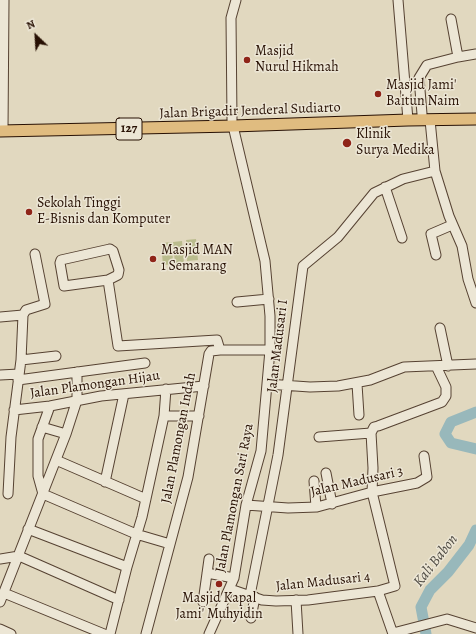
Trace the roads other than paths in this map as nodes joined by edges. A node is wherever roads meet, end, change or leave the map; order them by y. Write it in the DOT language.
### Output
graph roads {
  1 [pos="4,0"];
  2 [pos="398,0"];
  3 [pos="234,3"];
  4 [pos="451,19"];
  5 [pos="476,54"];
  6 [pos="2,55"];
  7 [pos="458,57"];
  8 [pos="2,66"];
  9 [pos="2,98"];
  10 [pos="476,114"];
  11 [pos="408,117"];
  12 [pos="426,117"];
  13 [pos="476,120"];
  14 [pos="232,123"];
  15 [pos="2,127"];
  16 [pos="435,171"];
  17 [pos="386,187"];
  18 [pos="452,226"];
  19 [pos="402,238"];
  20 [pos="35,254"];
  21 [pos="436,256"];
  22 [pos="108,280"];
  23 [pos="474,291"];
  24 [pos="269,299"];
  25 [pos="237,302"];
  26 [pos="476,303"];
  27 [pos="23,315"];
  28 [pos="0,317"];
  29 [pos="440,328"];
  30 [pos="220,350"];
  31 [pos="270,350"];
  32 [pos="56,356"];
  33 [pos="20,360"];
  34 [pos="145,363"];
  35 [pos="476,364"];
  36 [pos="436,366"];
  37 [pos="448,366"];
  38 [pos="77,372"];
  39 [pos="0,375"];
  40 [pos="19,377"];
  41 [pos="357,384"];
  42 [pos="204,386"];
  43 [pos="278,386"];
  44 [pos="166,389"];
  45 [pos="124,394"];
  46 [pos="77,400"];
  47 [pos="50,406"];
  48 [pos="14,410"];
  49 [pos="359,415"];
  50 [pos="164,416"];
  51 [pos="199,416"];
  52 [pos="42,427"];
  53 [pos="371,433"];
  54 [pos="66,434"];
  55 [pos="319,436"];
  56 [pos="424,456"];
  57 [pos="56,460"];
  58 [pos="326,473"];
  59 [pos="314,481"];
  60 [pos="105,482"];
  61 [pos="372,492"];
  62 [pos="8,494"];
  63 [pos="43,494"];
  64 [pos="146,499"];
  65 [pos="332,504"];
  66 [pos="246,505"];
  67 [pos="316,507"];
  68 [pos="267,508"];
  69 [pos="28,529"];
  70 [pos="136,534"];
  71 [pos="170,544"];
  72 [pos="19,556"];
  73 [pos="0,559"];
  74 [pos="209,559"];
  75 [pos="127,567"];
  76 [pos="207,573"];
  77 [pos="234,578"];
  78 [pos="230,589"];
  79 [pos="378,591"];
  80 [pos="253,596"];
  81 [pos="1,599"];
  82 [pos="119,600"];
  83 [pos="296,600"];
  84 [pos="202,602"];
  85 [pos="251,618"];
  86 [pos="476,628"];
  87 [pos="0,629"];
  88 [pos="393,633"];
  89 [pos="11,634"];
  90 [pos="104,634"];
  91 [pos="110,634"];
  92 [pos="146,634"];
  93 [pos="209,634"];
  94 [pos="298,634"];
  1 -- 6 [label="street"];
  2 -- 11 [label="street"];
  3 -- 14 [label="street, Jalan Plamongan Sari Raya"];
  4 -- 7 [label="street"];
  5 -- 7 [label="street"];
  6 -- 8 [label="street"];
  7 -- 12 [label="street"];
  8 -- 9 [label="street"];
  9 -- 15 [label="street"];
  10 -- 12 [label="main road, Jalan Brigadir Jenderal Sudiarto / 127"];
  11 -- 12 [label="main road, Jalan Brigadir Jenderal Sudiarto / 127"];
  11 -- 14 [label="main road, Jalan Brigadir Jenderal Sudiarto / 127"];
  12 -- 13 [label="main road, Jalan Brigadir Jenderal Sudiarto / 127"];
  12 -- 16 [label="street"];
  14 -- 15 [label="main road, Jalan Brigadir Jenderal Sudiarto / 127"];
  14 -- 24 [label="street, Jalan Plamongan Sari Raya"];
  16 -- 17 [label="street, Jalan Madusari I"];
  16 -- 18 [label="street"];
  17 -- 19 [label="street"];
  17 -- 43 [label="street, Jalan Madusari I"];
  18 -- 21 [label="street"];
  18 -- 23 [label="street"];
  20 -- 27 [label="street"];
  22 -- 22 [label="street"];
  22 -- 30 [label="street"];
  23 -- 26 [label="street"];
  24 -- 25 [label="street"];
  24 -- 31 [label="street, Jalan Plamongan Sari Raya"];
  27 -- 28 [label="street"];
  27 -- 33 [label="street"];
  29 -- 37 [label="street"];
  30 -- 31 [label="street"];
  30 -- 42 [label="street, Jalan Plamongan Indah"];
  31 -- 43 [label="street, Jalan Plamongan Sari Raya"];
  32 -- 33 [label="street"];
  33 -- 40 [label="street"];
  34 -- 38 [label="street, Jalan Plamongan Hijau"];
  35 -- 37 [label="street"];
  36 -- 37 [label="street"];
  36 -- 41 [label="street"];
  36 -- 53 [label="street"];
  38 -- 40 [label="street, Jalan Plamongan Hijau"];
  38 -- 46 [label="street"];
  39 -- 40 [label="street, Jalan Plamongan Hijau"];
  40 -- 48 [label="street"];
  41 -- 43 [label="street"];
  41 -- 49 [label="street"];
  42 -- 44 [label="street, Jalan Plamongan Hijau"];
  42 -- 51 [label="street, Jalan Plamongan Indah"];
  43 -- 66 [label="street, Jalan Plamongan Sari Raya"];
  43 -- 68 [label="street, Jalan Madusari I"];
  44 -- 45 [label="street, Jalan Plamongan Hijau"];
  44 -- 50 [label="street"];
  45 -- 46 [label="street, Jalan Plamongan Hijau"];
  45 -- 60 [label="street"];
  46 -- 47 [label="street, Jalan Plamongan Hijau"];
  46 -- 54 [label="street"];
  47 -- 48 [label="street, Jalan Plamongan Hijau"];
  47 -- 52 [label="street"];
  48 -- 62 [label="street"];
  50 -- 51 [label="street"];
  50 -- 64 [label="street"];
  51 -- 71 [label="street, Jalan Plamongan Indah"];
  52 -- 54 [label="street"];
  52 -- 63 [label="street"];
  53 -- 55 [label="street"];
  53 -- 61 [label="street"];
  54 -- 57 [label="street"];
  56 -- 61 [label="street, Jalan Madusari 3"];
  57 -- 60 [label="street"];
  57 -- 63 [label="street"];
  58 -- 65 [label="street"];
  59 -- 67 [label="street"];
  60 -- 64 [label="street"];
  61 -- 65 [label="street, Jalan Madusari 3"];
  61 -- 79 [label="street, Jalan Madusari 4"];
  63 -- 69 [label="street"];
  63 -- 70 [label="street"];
  64 -- 70 [label="street"];
  65 -- 67 [label="street, Jalan Madusari 3"];
  66 -- 68 [label="street, Jalan Madusari 3"];
  66 -- 77 [label="street, Jalan Plamongan Sari Raya"];
  67 -- 68 [label="street, Jalan Madusari 3"];
  68 -- 80 [label="street, Jalan Madusari I"];
  69 -- 72 [label="street"];
  69 -- 75 [label="street"];
  70 -- 71 [label="street"];
  70 -- 75 [label="street"];
  71 -- 92 [label="street, Jalan Plamongan Indah"];
  72 -- 73 [label="street"];
  72 -- 81 [label="street"];
  72 -- 82 [label="street"];
  74 -- 76 [label="street"];
  75 -- 82 [label="street"];
  76 -- 77 [label="street"];
  76 -- 84 [label="street"];
  77 -- 78 [label="street, Jalan Plamongan Sari Raya"];
  78 -- 80 [label="street, Jalan Madusari 4"];
  78 -- 93 [label="street, Jalan Plamongan Sari Raya"];
  79 -- 83 [label="street, Jalan Madusari 4"];
  79 -- 88 [label="street"];
  80 -- 83 [label="street, Jalan Madusari 4"];
  80 -- 85 [label="street, Jalan Madusari I"];
  81 -- 90 [label="street"];
  82 -- 91 [label="street"];
  83 -- 94 [label="street"];
  86 -- 88 [label="street"];
  87 -- 89 [label="street"];
}
